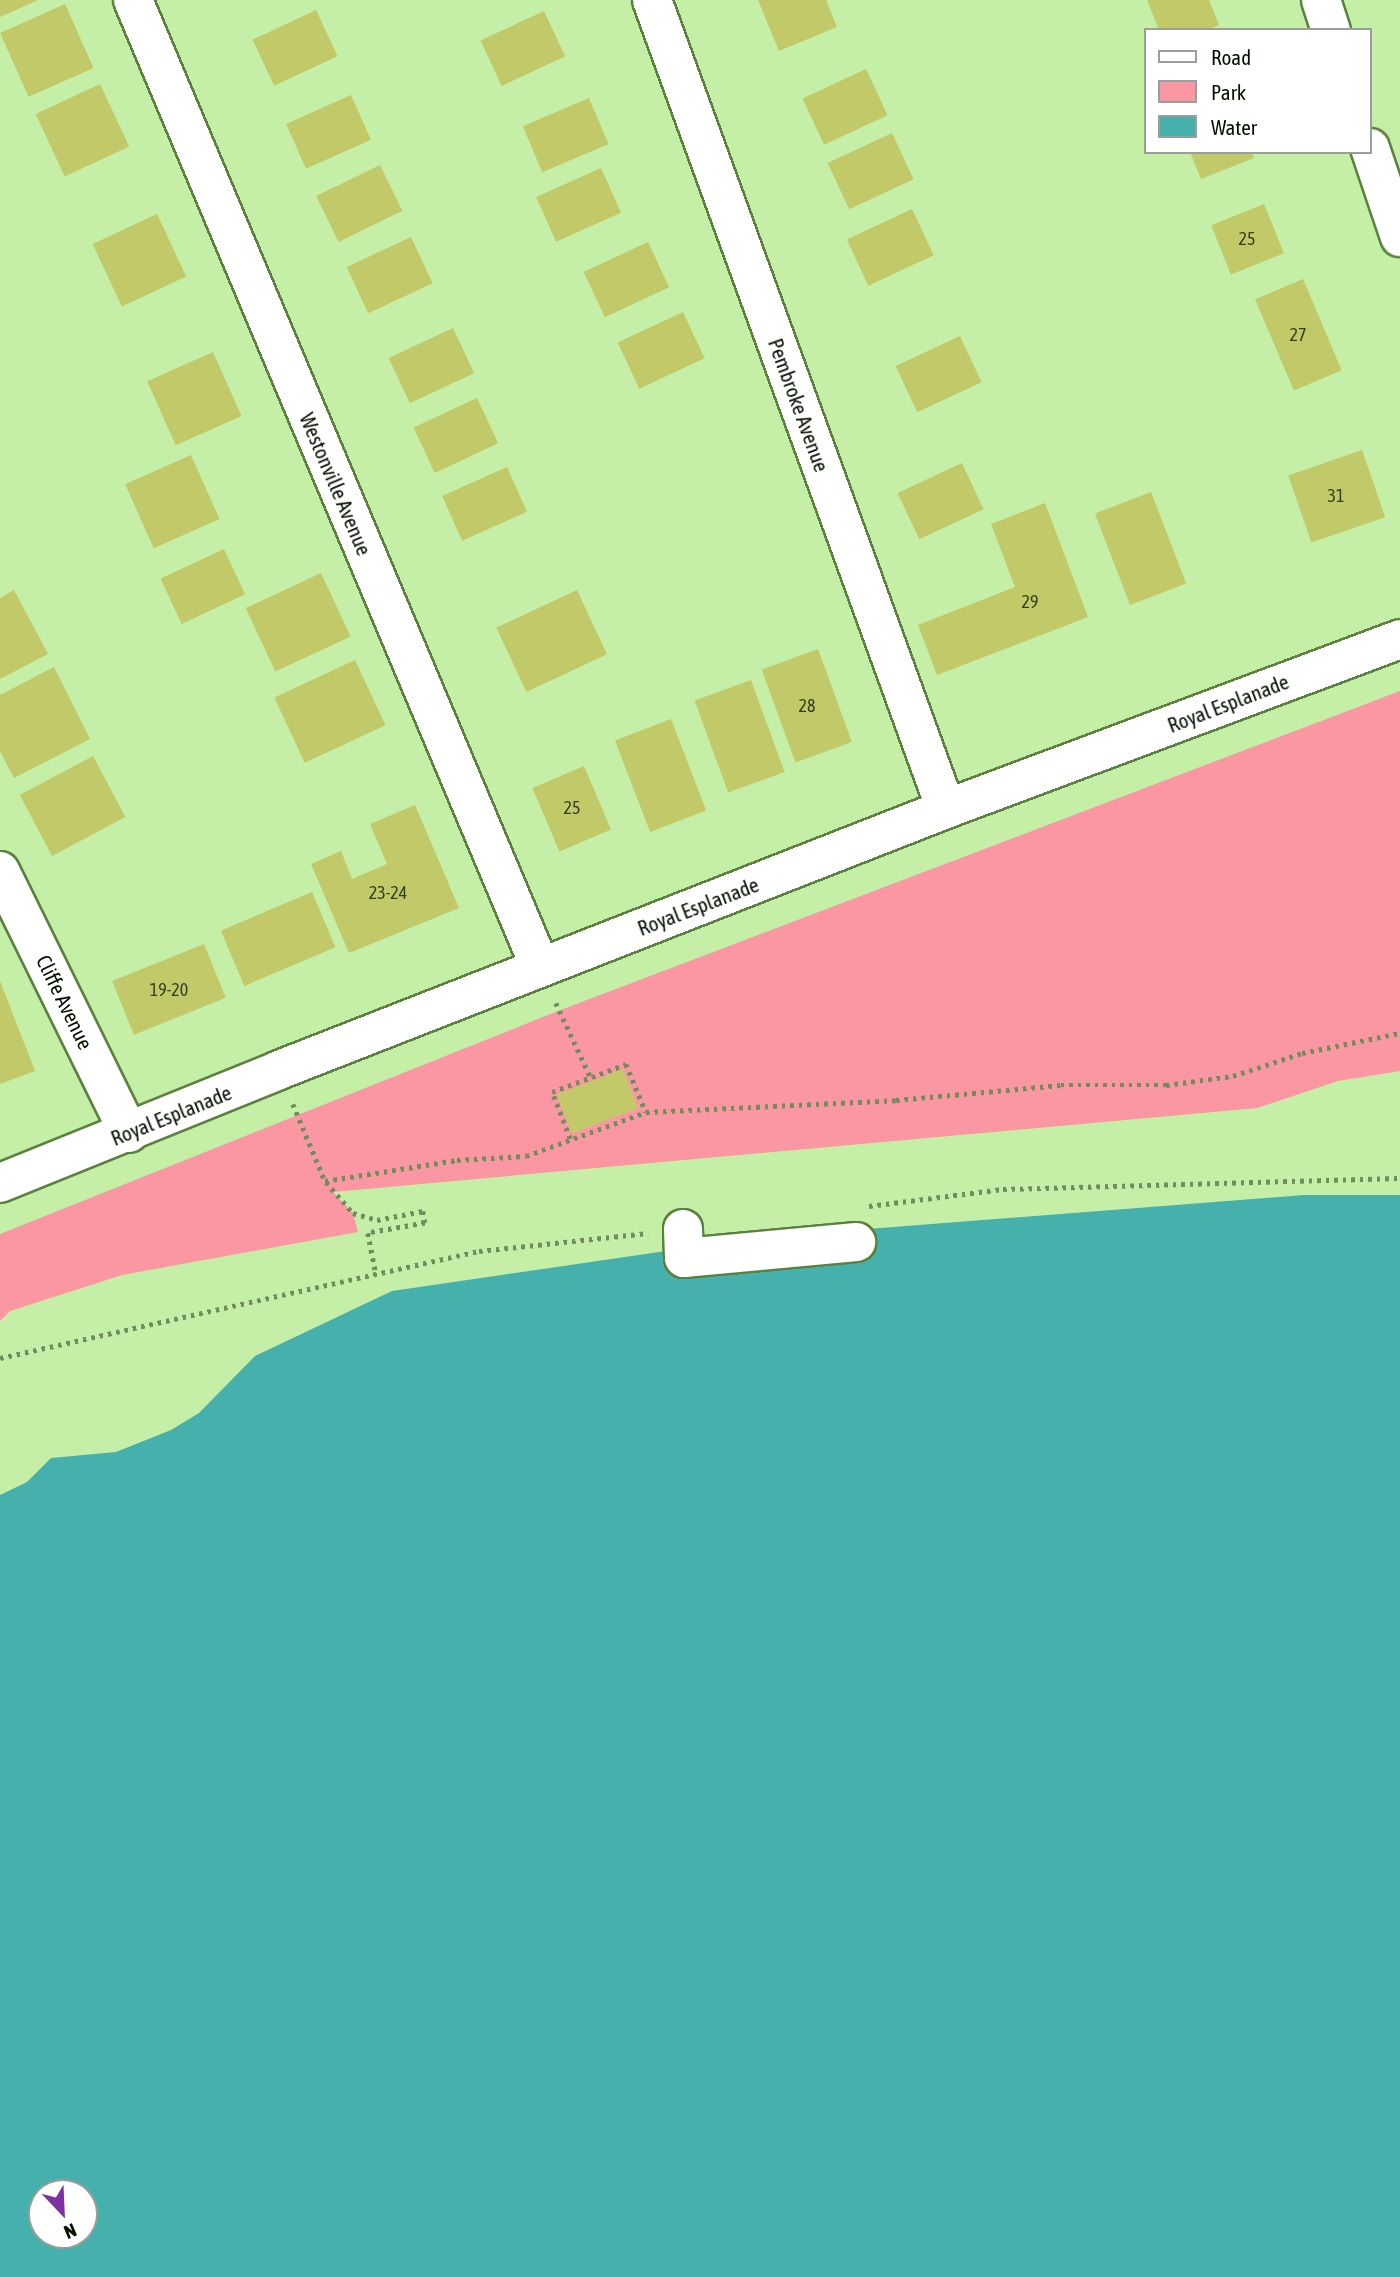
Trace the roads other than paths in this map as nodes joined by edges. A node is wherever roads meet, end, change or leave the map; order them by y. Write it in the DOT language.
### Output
graph roads {
  1 [pos="133,0"];
  2 [pos="653,0"];
  3 [pos="1321,0"];
  4 [pos="1330,28"];
  5 [pos="1372,154"];
  6 [pos="1400,237"];
  7 [pos="1400,639"];
  8 [pos="946,809"];
  9 [pos="0,871"];
  10 [pos="540,967"];
  11 [pos="130,1133"];
  12 [pos="0,1183"];
  13 [pos="683,1229"];
  14 [pos="856,1242"];
  1 -- 10 [label="street, Westonville Avenue"];
  2 -- 8 [label="street, Pembroke Avenue"];
  3 -- 4 [label="street"];
  5 -- 6 [label="street"];
  7 -- 8 [label="street, Royal Esplanade"];
  8 -- 10 [label="street, Royal Esplanade"];
  9 -- 11 [label="street, Cliffe Avenue"];
  10 -- 11 [label="street, Royal Esplanade"];
  11 -- 12 [label="street, Royal Esplanade"];
  13 -- 14 [label="street"];
}
